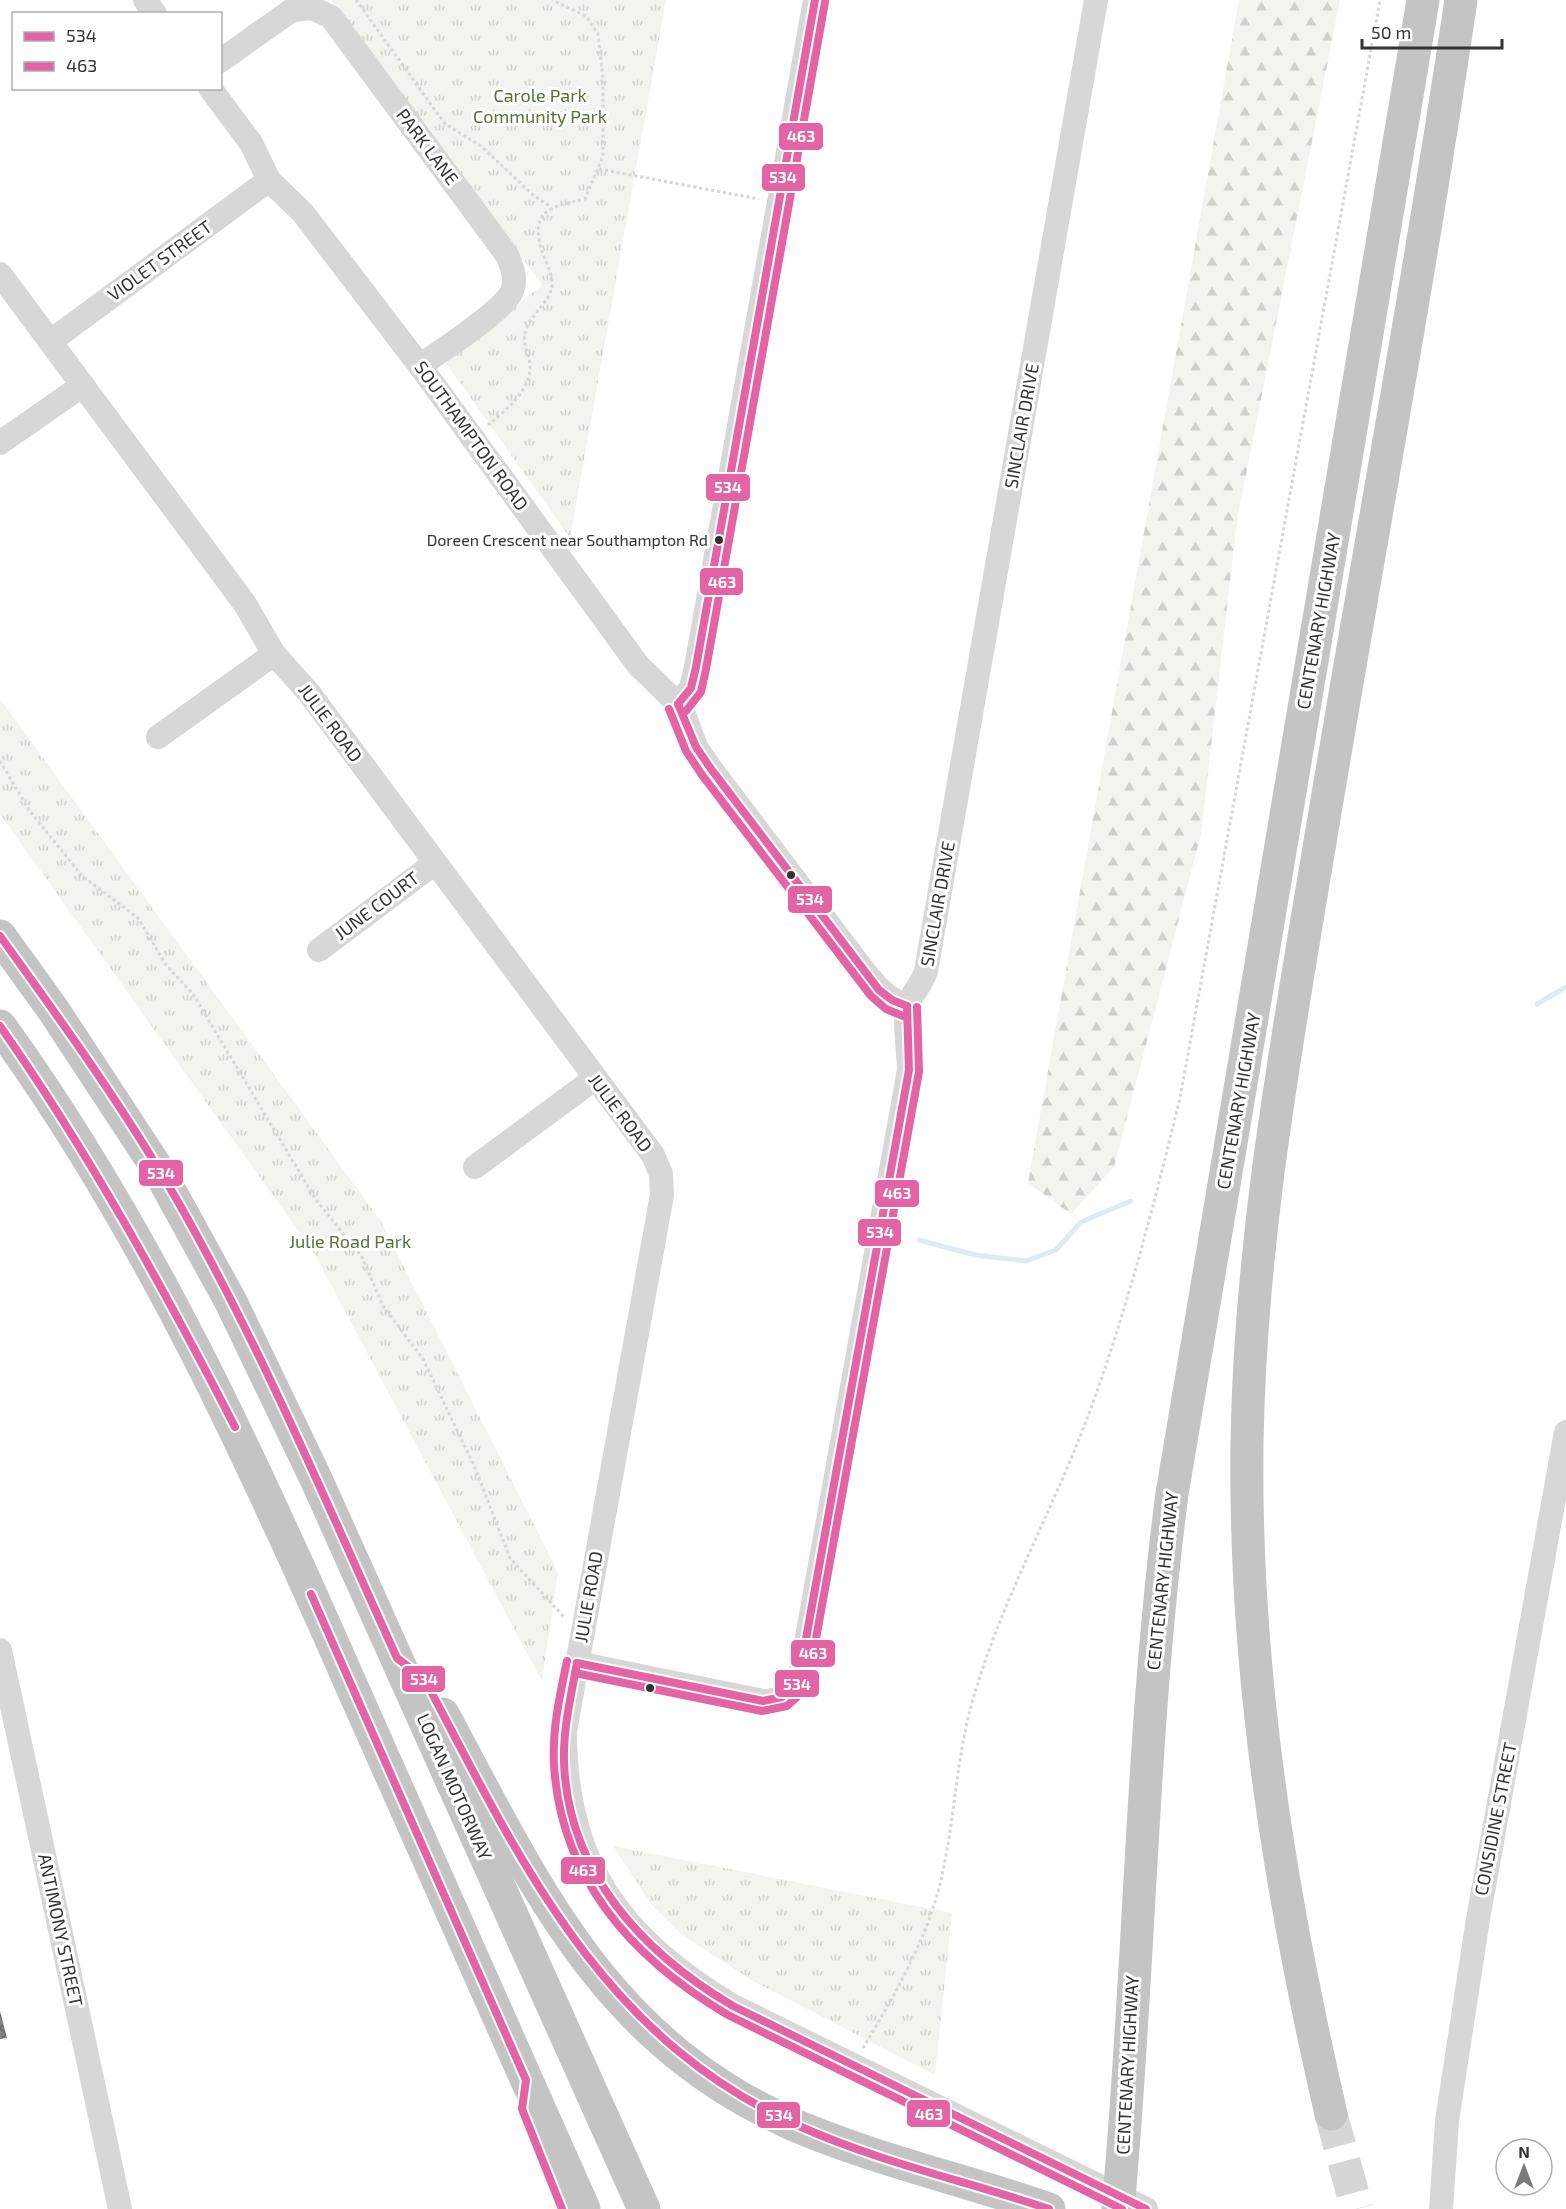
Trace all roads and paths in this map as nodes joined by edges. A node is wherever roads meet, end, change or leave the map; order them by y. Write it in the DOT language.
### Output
graph roads {
  1 [pos="356,0"];
  2 [pos="552,0"];
  3 [pos="815,0"];
  4 [pos="1096,0"];
  5 [pos="1380,0"];
  6 [pos="1423,0"];
  7 [pos="1461,0"];
  8 [pos="222,60"];
  9 [pos="211,90"];
  10 [pos="598,169"];
  11 [pos="269,180"];
  12 [pos="779,203"];
  13 [pos="550,206"];
  14 [pos="0,274"];
  15 [pos="51,341"];
  16 [pos="420,366"];
  17 [pos="83,385"];
  18 [pos="487,426"];
  19 [pos="0,443"];
  20 [pos="274,654"];
  21 [pos="678,704"];
  22 [pos="158,737"];
  23 [pos="0,761"];
  24 [pos="435,863"];
  25 [pos="0,936"];
  26 [pos="319,950"];
  27 [pos="907,1006"];
  28 [pos="0,1026"];
  29 [pos="594,1079"];
  30 [pos="475,1167"];
  31 [pos="1566,1432"];
  32 [pos="566,1618"];
  33 [pos="0,1650"];
  34 [pos="397,1658"];
  35 [pos="577,1663"];
  36 [pos="857,2059"];
  37 [pos="526,2080"];
  38 [pos="1331,2114"];
  39 [pos="120,2209"];
  40 [pos="562,2209"];
  41 [pos="584,2209"];
  42 [pos="644,2209"];
  43 [pos="1049,2209"];
  44 [pos="1118,2209"];
  45 [pos="1146,2209"];
  46 [pos="1442,2209"];
  1 -- 13 [label="path"];
  2 -- 10 [label="path"];
  3 -- 12 [label="street"];
  4 -- 27 [label="street, SINCLAIR DRIVE"];
  5 -- 36 [label="path"];
  6 -- 44 [label="highway, CENTENARY HIGHWAY"];
  7 -- 38 [label="highway, CENTENARY HIGHWAY"];
  8 -- 16 [label="street, PARK LANE"];
  9 -- 11 [label="street, SOUTHAMPTON ROAD"];
  10 -- 12 [label="path"];
  10 -- 13 [label="path"];
  11 -- 15 [label="street, VIOLET STREET"];
  11 -- 16 [label="street, SOUTHAMPTON ROAD"];
  12 -- 21 [label="street"];
  13 -- 18 [label="path"];
  14 -- 15 [label="street, JULIE ROAD"];
  15 -- 17 [label="street, JULIE ROAD"];
  16 -- 21 [label="street, SOUTHAMPTON ROAD"];
  17 -- 19 [label="street"];
  17 -- 20 [label="street, JULIE ROAD"];
  20 -- 22 [label="street"];
  20 -- 24 [label="street, JULIE ROAD"];
  21 -- 27 [label="street, SOUTHAMPTON ROAD"];
  23 -- 32 [label="path"];
  24 -- 26 [label="street, JUNE COURT"];
  24 -- 29 [label="street, JULIE ROAD"];
  25 -- 34 [label="highway, LOGAN MOTORWAY"];
  27 -- 35 [label="street"];
  28 -- 37 [label="highway"];
  29 -- 30 [label="street"];
  29 -- 35 [label="street, JULIE ROAD"];
  31 -- 46 [label="street, CONSIDINE STREET"];
  33 -- 39 [label="street, ANTIMONY STREET"];
  34 -- 42 [label="highway, LOGAN MOTORWAY"];
  34 -- 43 [label="highway"];
  35 -- 36 [label="street, JULIE ROAD"];
  36 -- 45 [label="street, JULIE ROAD"];
  37 -- 40 [label="highway"];
  37 -- 41 [label="highway"];
}
